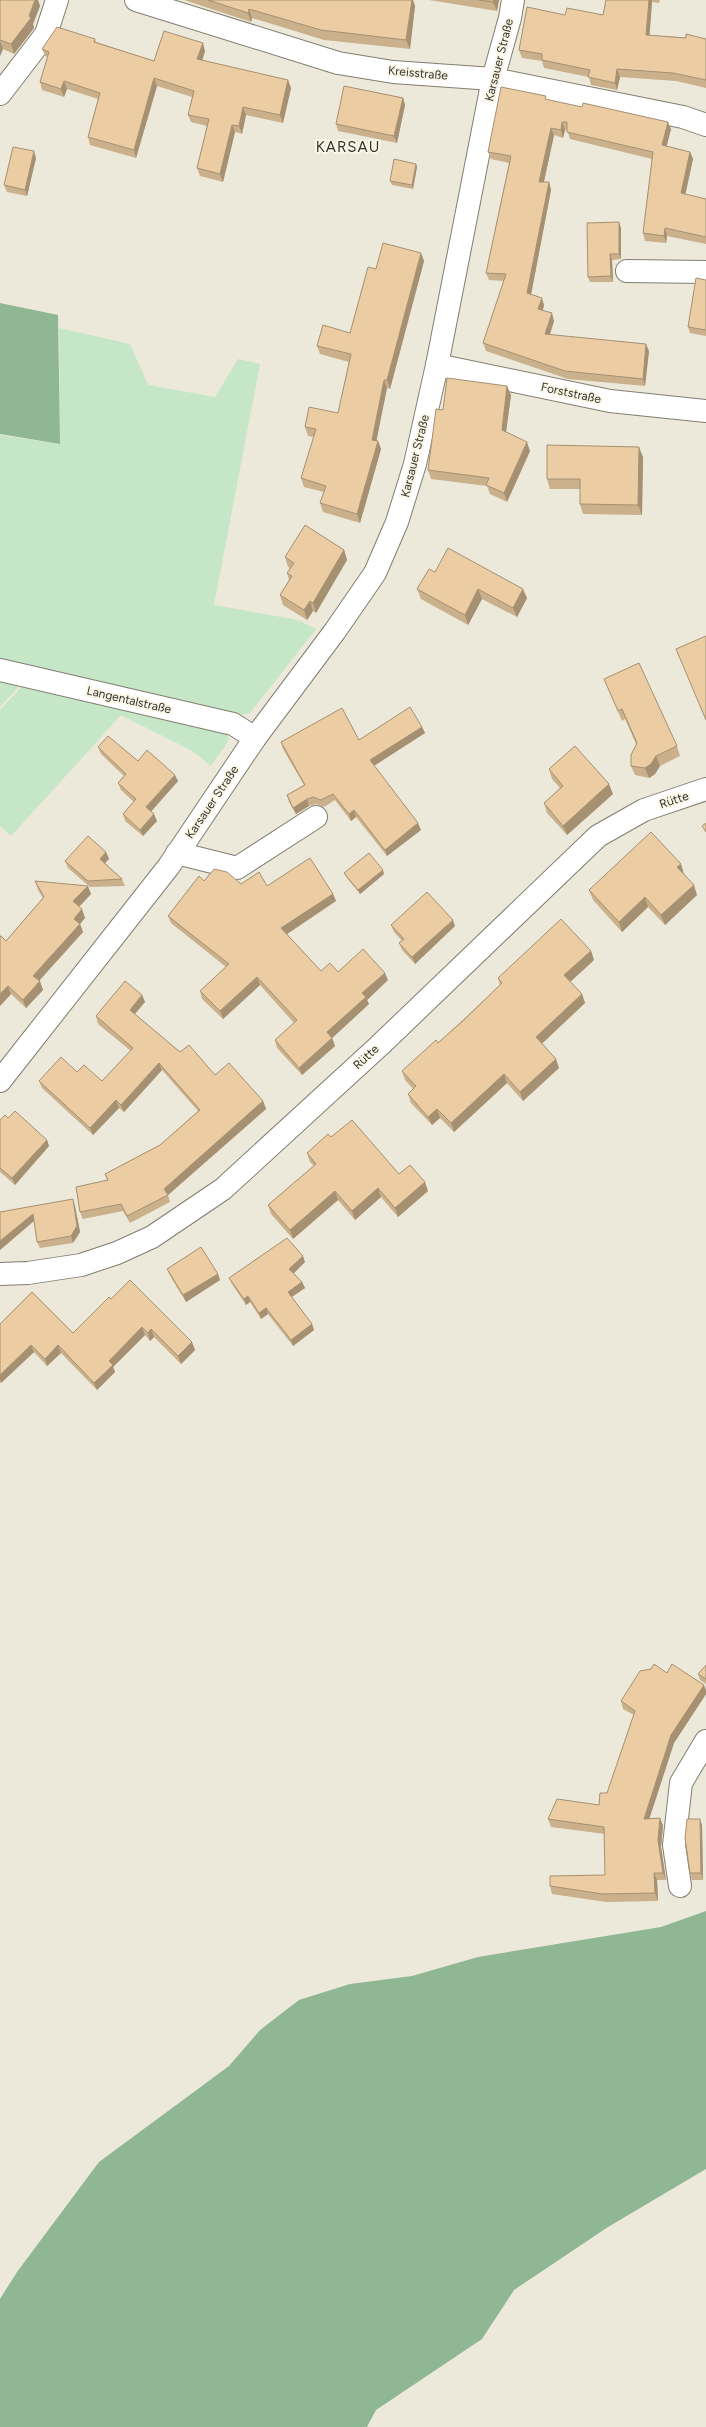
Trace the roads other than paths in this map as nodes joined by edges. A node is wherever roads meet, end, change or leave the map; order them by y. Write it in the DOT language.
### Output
graph roads {
  1 [pos="57,0"];
  2 [pos="136,0"];
  3 [pos="513,0"];
  4 [pos="494,79"];
  5 [pos="0,94"];
  6 [pos="706,125"];
  7 [pos="627,271"];
  8 [pos="706,272"];
  9 [pos="437,365"];
  10 [pos="706,411"];
  11 [pos="0,670"];
  12 [pos="255,738"];
  13 [pos="706,789"];
  14 [pos="316,817"];
  15 [pos="178,853"];
  16 [pos="0,1081"];
  17 [pos="0,1274"];
  18 [pos="706,1741"];
  19 [pos="680,1886"];
  1 -- 5 [label="street"];
  2 -- 4 [label="street, Kreisstraße"];
  3 -- 4 [label="street, Karsauer Straße"];
  4 -- 6 [label="street, Kreisstraße"];
  4 -- 9 [label="street, Karsauer Straße"];
  7 -- 8 [label="street"];
  9 -- 10 [label="street, Forststraße"];
  9 -- 12 [label="street, Karsauer Straße"];
  11 -- 12 [label="street, Langentalstraße"];
  12 -- 15 [label="street, Karsauer Straße"];
  13 -- 17 [label="street, Rütte"];
  14 -- 15 [label="street, Karsauer Straße"];
  15 -- 16 [label="street, Karsauer Straße"];
  18 -- 19 [label="street"];
}
